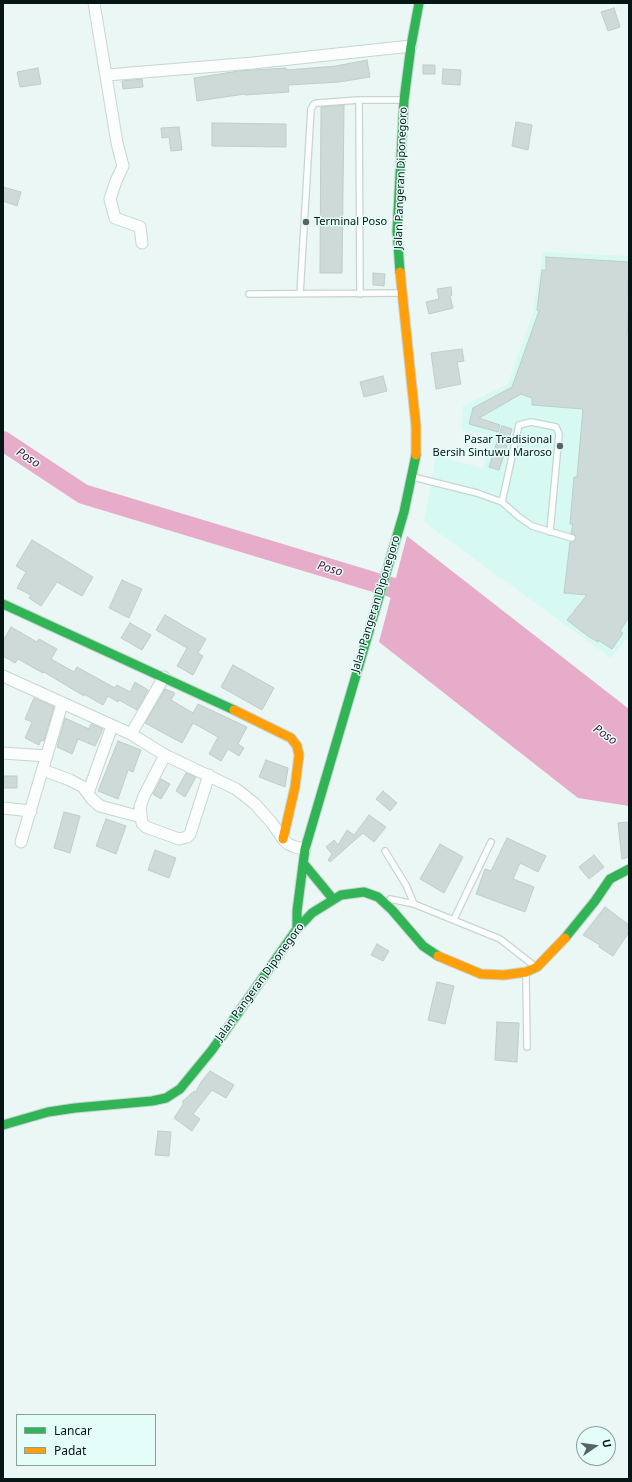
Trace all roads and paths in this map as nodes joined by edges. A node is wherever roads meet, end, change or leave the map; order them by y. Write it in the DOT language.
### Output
graph roads {
  1 [pos="94,3"];
  2 [pos="419,3"];
  3 [pos="411,46"];
  4 [pos="107,75"];
  5 [pos="359,100"];
  6 [pos="404,100"];
  7 [pos="142,243"];
  8 [pos="248,294"];
  9 [pos="300,294"];
  10 [pos="360,294"];
  11 [pos="401,294"];
  12 [pos="411,477"];
  13 [pos="502,502"];
  14 [pos="550,532"];
  15 [pos="572,538"];
  16 [pos="3,604"];
  17 [pos="3,676"];
  18 [pos="164,677"];
  19 [pos="62,704"];
  20 [pos="112,726"];
  21 [pos="131,734"];
  22 [pos="3,753"];
  23 [pos="165,755"];
  24 [pos="47,756"];
  25 [pos="43,770"];
  26 [pos="209,775"];
  27 [pos="88,793"];
  28 [pos="3,808"];
  29 [pos="31,811"];
  30 [pos="141,817"];
  31 [pos="283,839"];
  32 [pos="21,842"];
  33 [pos="491,842"];
  34 [pos="305,849"];
  35 [pos="385,851"];
  36 [pos="304,864"];
  37 [pos="629,869"];
  38 [pos="378,897"];
  39 [pos="333,899"];
  40 [pos="414,904"];
  41 [pos="454,919"];
  42 [pos="297,929"];
  43 [pos="537,967"];
  44 [pos="526,972"];
  45 [pos="527,1048"];
  46 [pos="3,1125"];
  1 -- 4 [label="street"];
  2 -- 3 [label="main road, Jalan Pangeran Diponegoro"];
  3 -- 4 [label="street"];
  3 -- 6 [label="main road, Jalan Pangeran Diponegoro"];
  4 -- 7 [label="street"];
  5 -- 6 [label="lane"];
  5 -- 9 [label="lane"];
  5 -- 10 [label="lane"];
  6 -- 11 [label="main road, Jalan Pangeran Diponegoro"];
  8 -- 9 [label="lane"];
  9 -- 10 [label="lane"];
  10 -- 11 [label="lane"];
  11 -- 12 [label="main road, Jalan Pangeran Diponegoro"];
  12 -- 13 [label="lane"];
  12 -- 34 [label="main road, Jalan Pangeran Diponegoro"];
  13 -- 14 [label="lane"];
  13 -- 14 [label="lane"];
  14 -- 15 [label="lane"];
  16 -- 18 [label="main road"];
  17 -- 19 [label="street"];
  18 -- 21 [label="street"];
  18 -- 31 [label="main road"];
  19 -- 20 [label="street"];
  19 -- 24 [label="street"];
  20 -- 21 [label="street"];
  20 -- 27 [label="street"];
  21 -- 23 [label="street"];
  22 -- 24 [label="street"];
  23 -- 26 [label="street"];
  23 -- 30 [label="street"];
  24 -- 25 [label="street"];
  25 -- 27 [label="street"];
  25 -- 29 [label="street"];
  26 -- 30 [label="street"];
  26 -- 31 [label="street"];
  27 -- 30 [label="street"];
  28 -- 29 [label="street"];
  29 -- 32 [label="street"];
  31 -- 34 [label="street"];
  33 -- 41 [label="lane"];
  34 -- 36 [label="main road, Jalan Pangeran Diponegoro"];
  35 -- 40 [label="lane"];
  36 -- 39 [label="main road"];
  36 -- 42 [label="main road, Jalan Pangeran Diponegoro"];
  37 -- 43 [label="main road, Jalan Pangeran Diponegoro"];
  38 -- 39 [label="main road, Jalan Pangeran Diponegoro"];
  38 -- 40 [label="lane"];
  38 -- 44 [label="main road, Jalan Pangeran Diponegoro"];
  39 -- 42 [label="main road, Jalan Pangeran Diponegoro"];
  40 -- 41 [label="lane"];
  41 -- 43 [label="lane"];
  42 -- 46 [label="main road, Jalan Pangeran Diponegoro"];
  43 -- 44 [label="main road, Jalan Pangeran Diponegoro"];
  44 -- 45 [label="lane"];
}
